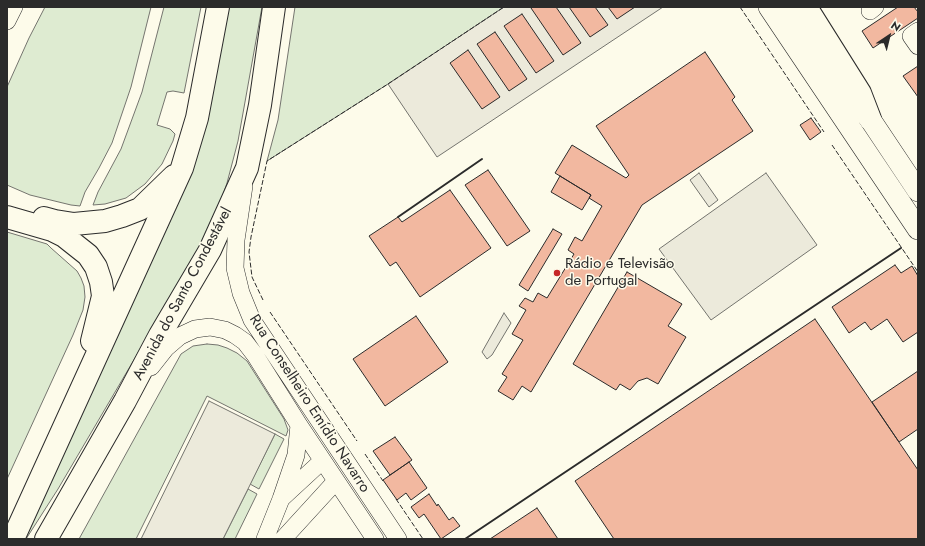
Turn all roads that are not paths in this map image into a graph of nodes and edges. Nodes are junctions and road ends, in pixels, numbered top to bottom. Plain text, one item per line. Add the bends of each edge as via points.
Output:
1 (14, 7) edge
2 (218, 7) edge
3 (274, 7) edge
4 (769, 7) edge
5 (790, 7) edge
6 (806, 7) edge
7 (7, 20) edge
8 (918, 31) edge
9 (918, 46) edge
10 (870, 120) junction
11 (182, 168) junction
12 (247, 168) junction
13 (918, 191) edge
14 (7, 206) edge
15 (7, 217) edge
16 (918, 229) edge
17 (76, 400) junction
18 (125, 401) junction
19 (299, 425) junction
20 (322, 461) junction
21 (336, 481) junction
22 (281, 499) junction
23 (13, 539) edge
24 (46, 539) edge
25 (265, 539) edge
26 (283, 539) edge
27 (375, 539) edge
28 (398, 539) edge

1 - 7 street
2 - 11 highway via 197,118
3 - 12 highway, Avenida do Santo Condestável via 260,105
4 - 16 main road
5 - 10 main road
6 - 10 highway via 860,92
8 - 9 street via 911,36
10 - 13 main road
11 - 14 highway via 140,209 105,221 74,224
11 - 17 highway
12 - 18 highway, Avenida do Santo Condestável via 210,250
12 - 28 street, Rua Conselheiro Emídio Navarro via 236,240 235,268 241,293 252,320
15 - 17 highway via 64,236 88,256 96,267 103,296
17 - 23 highway
18 - 19 street, Rua Conselheiro Emídio Navarro via 166,348 180,336 195,329 210,327 224,330 244,342
18 - 24 highway, Avenida do Santo Condestável
19 - 20 street, Rua Conselheiro Emídio Navarro
19 - 22 street via 296,455
20 - 21 street, Rua Conselheiro Emídio Navarro
20 - 22 street
21 - 26 street
21 - 27 street, Rua Conselheiro Emídio Navarro
22 - 25 street

